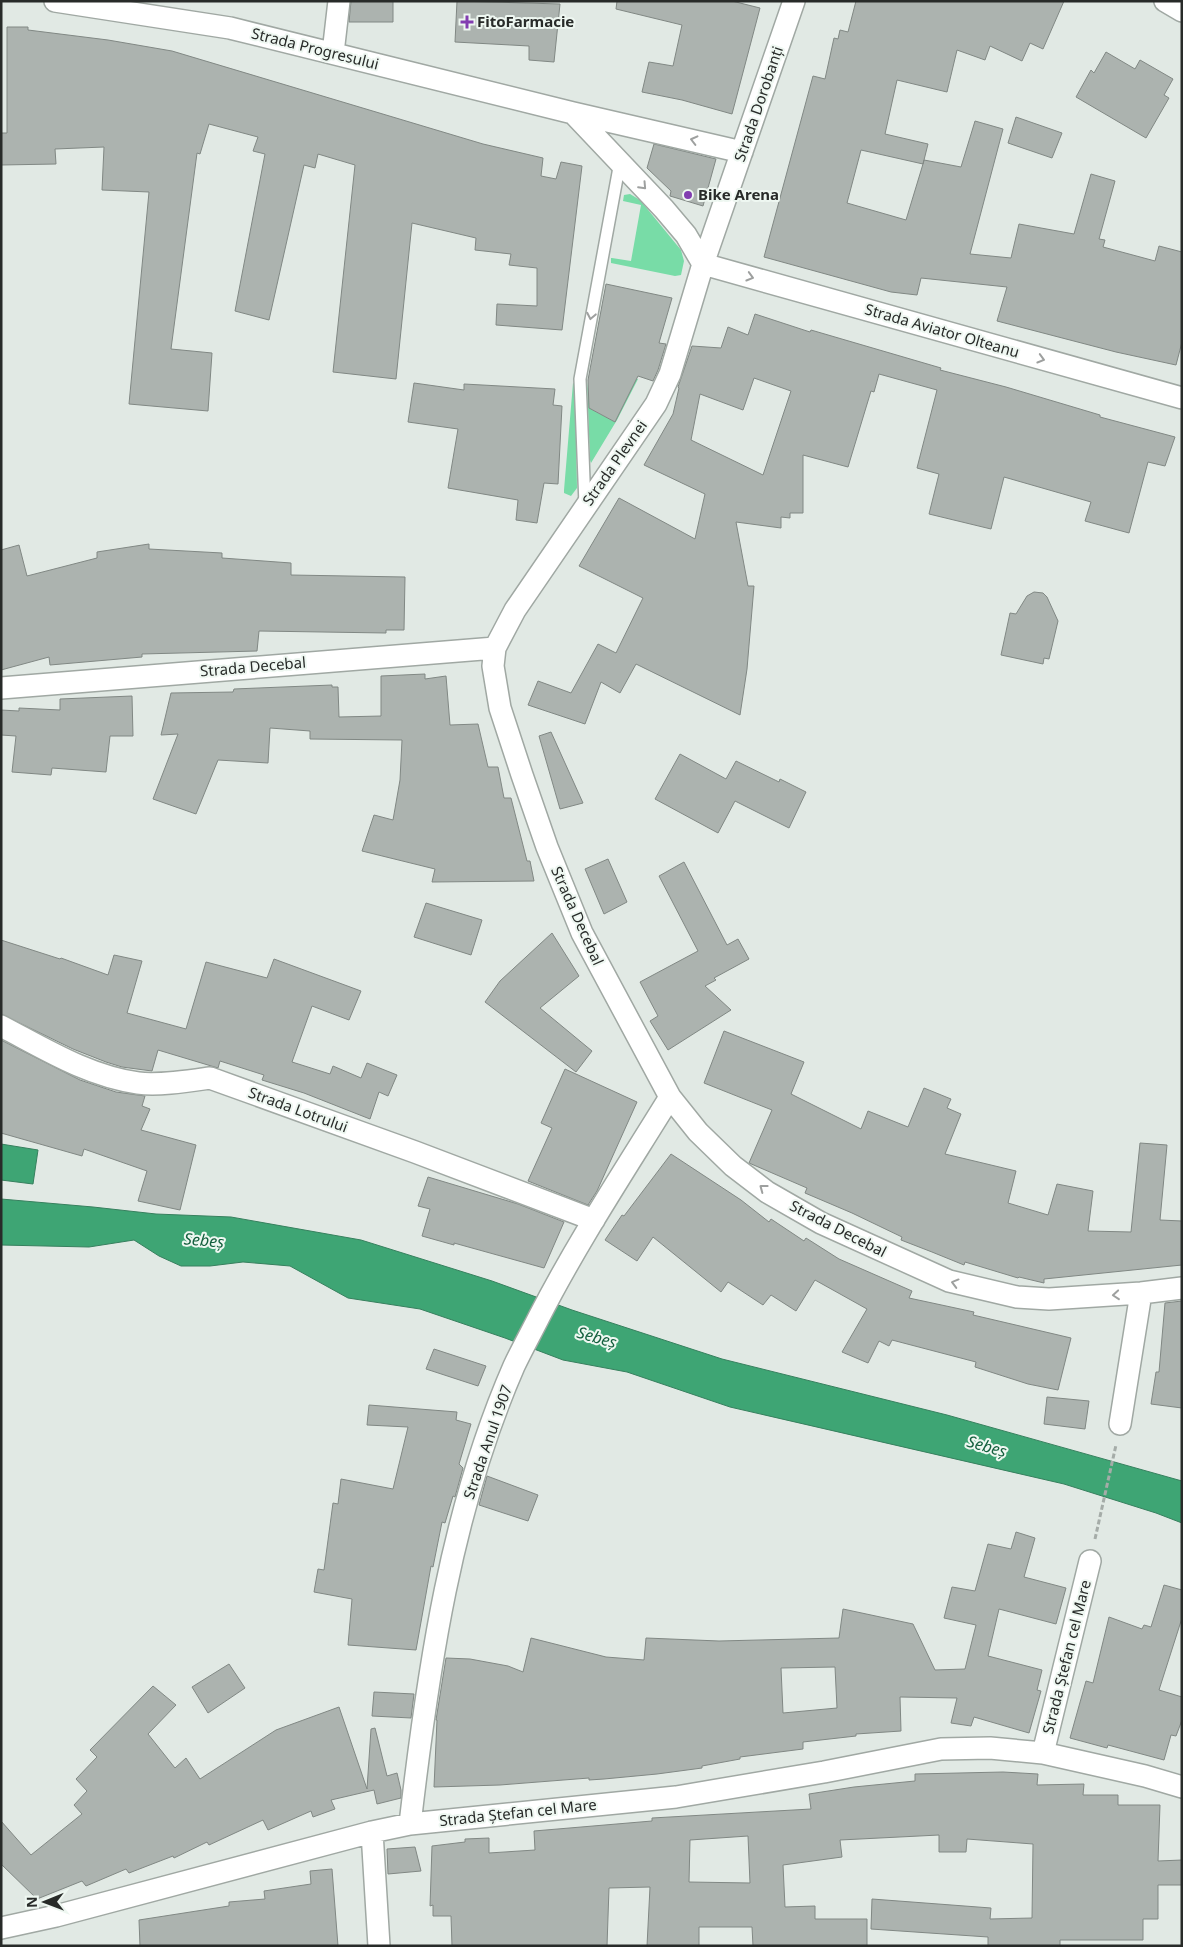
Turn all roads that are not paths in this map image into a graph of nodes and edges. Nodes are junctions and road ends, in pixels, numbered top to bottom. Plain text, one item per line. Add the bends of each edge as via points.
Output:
1 (55, 1) edge
2 (325, 1) edge
3 (339, 1) edge
4 (794, 1) edge
5 (1165, 1) edge
6 (133, 6) edge
7 (1182, 11) edge
8 (326, 51) junction
9 (573, 113) junction
10 (742, 152) junction
11 (620, 162) junction
12 (703, 264) junction
13 (1182, 398) edge
14 (585, 507) junction
15 (495, 648) junction
16 (1, 688) edge
17 (1, 1026) edge
18 (670, 1097) junction
19 (594, 1220) junction
20 (1182, 1288) edge
21 (1141, 1293) junction
22 (1120, 1424) road end
23 (1090, 1561) road end
24 (1043, 1753) junction
25 (1182, 1788) edge
26 (410, 1824) junction
27 (372, 1832) junction
28 (1, 1928) edge
29 (379, 1946) edge

1 - 6 street, Strada Progresului
2 - 8 street
3 - 8 street
4 - 10 street, Strada Dorobanți
5 - 7 street
6 - 8 street, Strada Progresului
8 - 9 street, Strada Progresului
10 -> 9 street, Strada Progresului
9 - 11 street
10 - 12 street, Strada Dorobanți
11 -> 12 street via 686,234
11 -> 14 lane via 580,379
12 -> 13 street, Strada Aviator Olteanu
12 - 14 street, Strada Plevnei via 670,374 656,404
14 - 15 street, Strada Plevnei via 515,610
15 - 16 street, Strada Decebal
15 - 18 street, Strada Decebal via 493,666 500,708 547,847 582,933
17 - 19 street, Strada Lotrului via 69,1063 106,1076 139,1084 210,1078
18 - 19 street, Strada Anul 1907
21 -> 18 street, Strada Decebal via 1049,1299 1017,1297 949,1281 821,1223 767,1192 733,1166 698,1132
19 - 26 street, Strada Anul 1907 via 564,1268 514,1365 485,1443 464,1512 433,1652
20 - 21 street, Strada Decebal
21 - 22 street
23 - 24 street, Strada Ștefan cel Mare
24 - 25 street, Strada Ștefan cel Mare via 1146,1776
24 - 26 street, Strada Ștefan cel Mare via 990,1748 941,1749 676,1796
26 - 27 street, Strada Ștefan cel Mare
27 - 28 street, Strada Ștefan cel Mare
27 - 29 street

